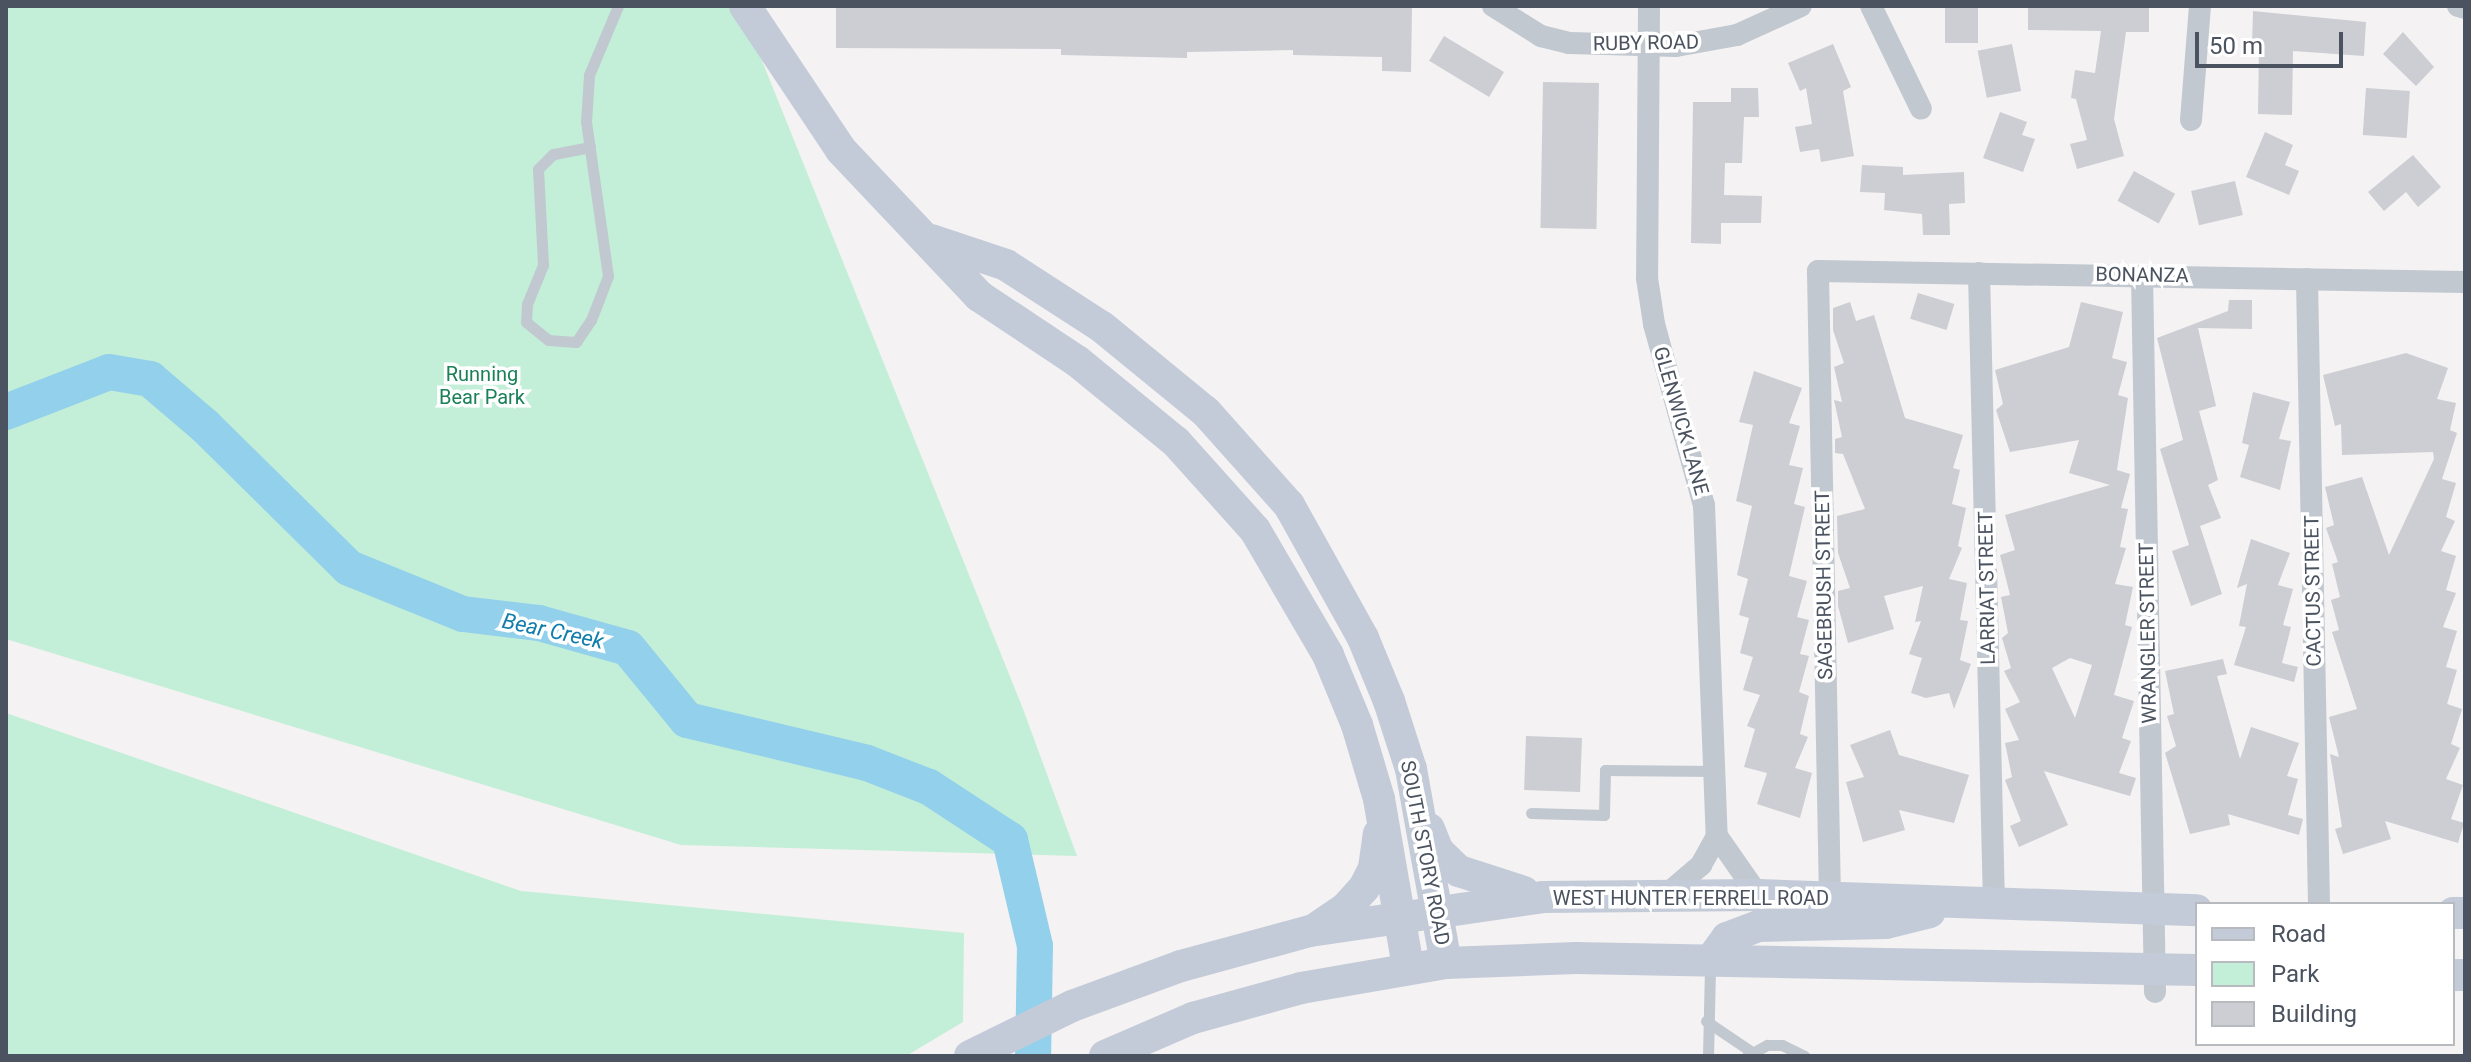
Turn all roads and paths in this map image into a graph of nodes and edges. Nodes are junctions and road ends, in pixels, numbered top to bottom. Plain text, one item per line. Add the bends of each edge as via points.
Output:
1 (618, 6) edge
2 (745, 6) edge
3 (1493, 6) edge
4 (1649, 6) edge
5 (1801, 6) edge
6 (1871, 6) edge
7 (2200, 6) edge
8 (2458, 6) edge
9 (2465, 8) edge
10 (1649, 46) junction
11 (1921, 109) dead end
12 (2191, 120) dead end
13 (590, 147) junction
14 (928, 239) junction
15 (1818, 271) joint
16 (1979, 273) junction
17 (2142, 275) junction
18 (2307, 279) junction
19 (2465, 283) edge
20 (1714, 771) junction
21 (1417, 798) junction
22 (1379, 799) junction
23 (1531, 813) dead end
24 (1717, 836) junction
25 (1667, 894) junction
26 (1758, 895) junction
27 (1543, 897) junction
28 (1830, 898) junction
29 (2319, 902) edge
30 (1979, 903) junction
31 (2154, 909) junction
32 (1437, 910) junction
33 (2195, 910) edge
34 (1399, 915) junction
35 (1310, 931) junction
36 (1711, 960) junction
37 (1446, 963) junction
38 (1408, 967) junction
39 (2195, 970) edge
40 (2155, 980) junction
41 (1706, 1021) junction
42 (1750, 1054) edge
43 (970, 1056) edge
44 (1105, 1056) edge
45 (1708, 1056) edge
46 (1805, 1056) edge

1 - 13 lane via 589,75
2 - 14 main road, SOUTH STORY ROAD via 841,150
3 - 10 street, RUBY ROAD via 1555,40
4 - 10 street, GLENWICK LANE
5 - 10 street, RUBY ROAD via 1737,35
6 - 11 street
7 - 12 street
8 - 9 street
10 - 20 street, GLENWICK LANE via 1647,278 1654,324 1704,505
13 - 13 lane via 608,276 576,342 548,340 526,322 527,304 543,265 538,169 553,154
14 - 21 main road, SOUTH STORY ROAD via 1006,265 1102,327 1206,412 1289,505 1363,638 1389,701
14 - 22 main road, SOUTH STORY ROAD via 979,296 1077,361 1176,442 1255,530 1328,655
15 - 16 street, BONANZA
15 - 28 street, SAGEBRUSH STREET
16 - 17 street, BONANZA
16 - 30 street, LARRIAT STREET
17 - 18 street, BONANZA
17 - 31 street, WRANGLER STREET
18 - 19 street, BONANZA
18 - 29 street, CACTUS STREET
20 - 23 lane via 1605,770 1604,815
20 - 24 street, GLENWICK LANE
21 - 27 main road via 1438,851 1459,871
21 - 32 main road, SOUTH STORY ROAD
22 - 34 main road, SOUTH STORY ROAD
22 - 35 main road via 1374,868 1345,909
24 - 25 street via 1701,865
24 - 26 street
25 - 26 main road, WEST HUNTER FERRELL ROAD
25 - 27 main road, WEST HUNTER FERRELL ROAD
26 - 28 main road, WEST HUNTER FERRELL ROAD
27 - 32 main road, WEST HUNTER FERRELL ROAD
28 - 30 main road, WEST HUNTER FERRELL ROAD
30 - 31 main road, WEST HUNTER FERRELL ROAD
30 - 36 main road via 1886,923 1759,926 1727,938
31 - 33 main road, WEST HUNTER FERRELL ROAD
31 - 40 street, WRANGLER STREET
32 - 34 main road, WEST HUNTER FERRELL ROAD
32 - 37 main road, SOUTH STORY ROAD
34 - 35 main road, WEST HUNTER FERRELL ROAD
34 - 38 main road, SOUTH STORY ROAD
35 - 43 main road, WEST HUNTER FERRELL ROAD via 1181,966 1072,1006
36 - 37 main road
36 - 40 main road
36 - 41 lane
37 - 38 main road
38 - 44 main road via 1301,988 1193,1018
39 - 40 main road
41 - 42 lane
41 - 45 lane
42 - 46 lane via 1782,1045

